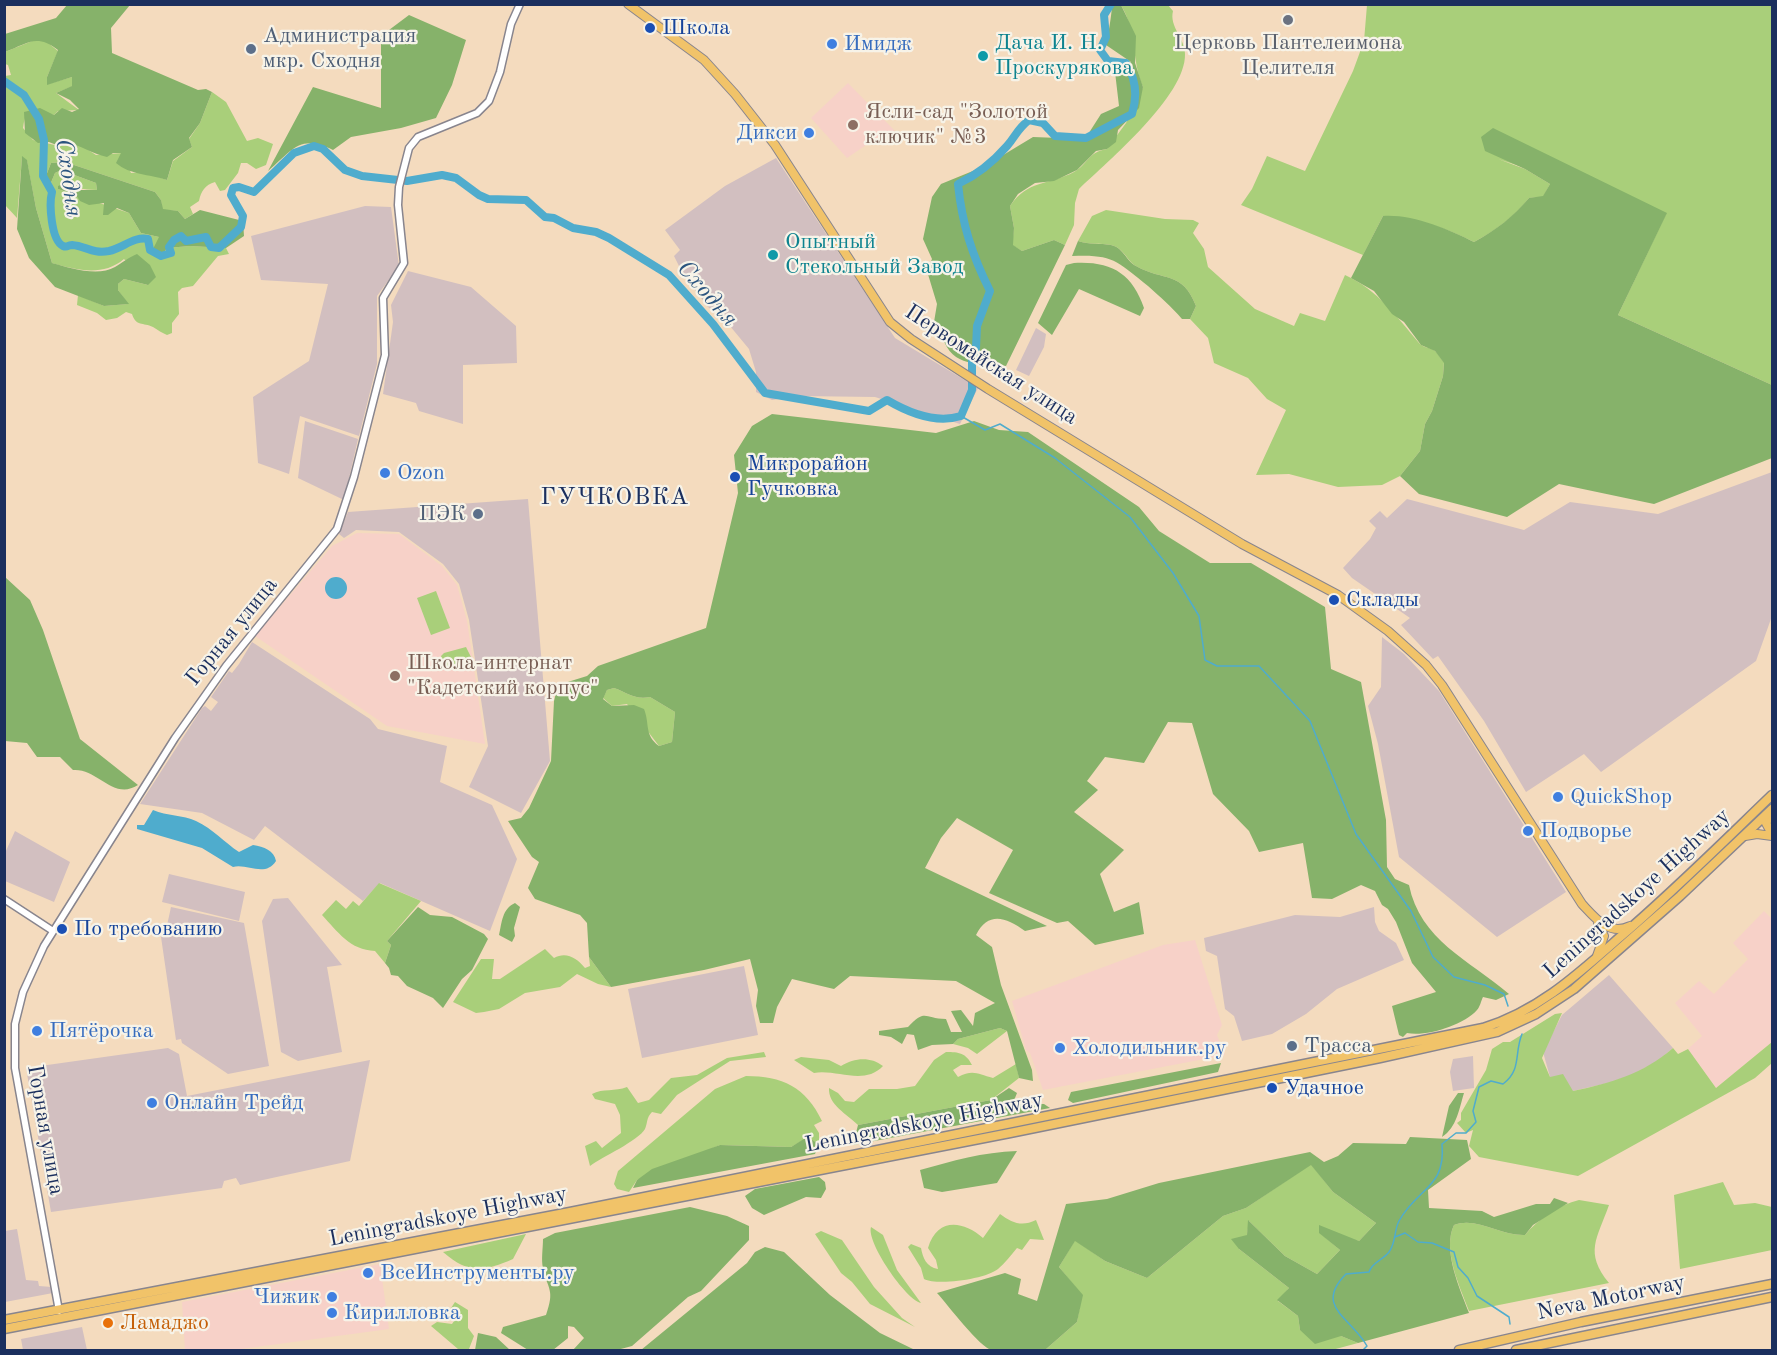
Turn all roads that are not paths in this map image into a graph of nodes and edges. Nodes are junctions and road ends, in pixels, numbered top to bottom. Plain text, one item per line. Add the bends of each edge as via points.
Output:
1 (520, 4) edge
2 (628, 4) edge
3 (1773, 795) edge
4 (1773, 810) edge
5 (1773, 835) edge
6 (1745, 836) junction
7 (4, 899) edge
8 (1594, 917) junction
9 (1637, 923) junction
10 (53, 931) junction
11 (1596, 959) junction
12 (1773, 1284) edge
13 (1773, 1297) edge
14 (59, 1311) junction
15 (4, 1320) edge
16 (4, 1329) edge
17 (1459, 1350) edge
18 (1516, 1350) edge

1 - 10 street, Горная улица via 489,101 471,116 418,137 409,148 398,205 404,263 383,298 384,355 342,520 324,549 226,666 180,729
2 - 8 main road, Первомайская улица via 721,76 775,145 885,316 911,339 1242,544 1363,610 1426,665 1459,710 1573,893
3 - 9 highway, Leningradskoye Highway
4 - 5 main road via 1766,824
4 - 6 highway, Leningradskoye Highway
5 - 6 main road
6 - 16 highway, Leningradskoye Highway via 1574,989 1536,1014 1497,1032 1010,1133
7 - 10 street
8 - 9 main road via 1613,930
8 - 11 main road via 1604,936
9 - 11 highway, Leningradskoye Highway
10 - 14 street, Горная улица via 23,992 14,1045
11 - 14 highway, Leningradskoye Highway via 1526,1011 1463,1033
12 - 17 highway, Neva Motorway
13 - 18 highway, Neva Motorway
14 - 15 highway, Leningradskoye Highway

